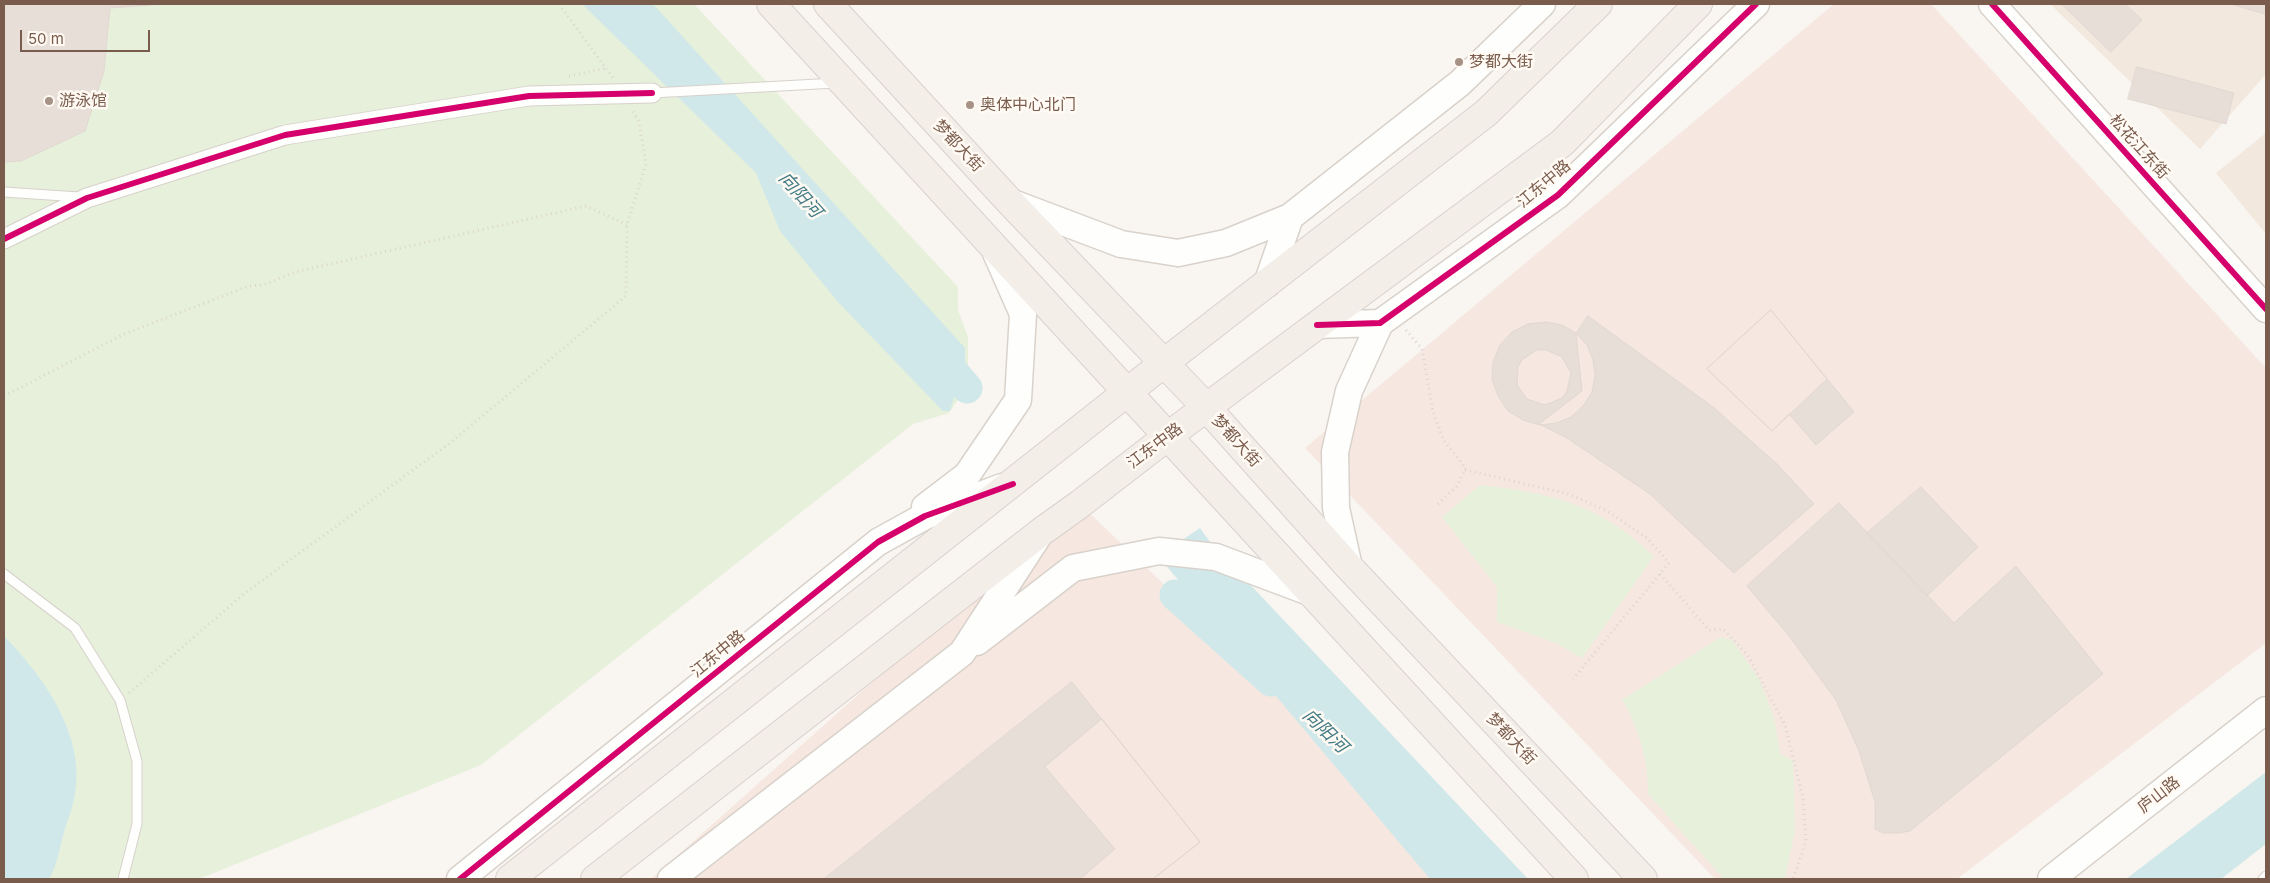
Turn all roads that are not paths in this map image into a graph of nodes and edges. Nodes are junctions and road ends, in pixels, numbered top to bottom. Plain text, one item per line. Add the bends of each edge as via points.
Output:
1 (771, 4) edge
2 (828, 4) edge
3 (1542, 4) edge
4 (1598, 4) edge
5 (1698, 4) edge
6 (1756, 4) edge
7 (1992, 4) edge
8 (844, 83) junction
9 (652, 93) joint
10 (4, 192) edge
11 (87, 198) junction
12 (1010, 202) junction
13 (1290, 216) junction
14 (4, 239) edge
15 (992, 243) junction
16 (1267, 284) junction
17 (2266, 309) edge
18 (1386, 319) junction
19 (1317, 325) junction
20 (1164, 363) junction
21 (1129, 392) junction
22 (1206, 408) junction
23 (1168, 436) junction
24 (1013, 484) junction
25 (1041, 532) junction
26 (878, 542) junction
27 (1349, 567) junction
28 (4, 574) edge
29 (1312, 593) junction
30 (962, 653) junction
31 (2266, 710) edge
32 (2266, 876) edge
33 (123, 879) edge
34 (460, 879) edge
35 (510, 879) edge
36 (595, 879) edge
37 (671, 879) edge
38 (1574, 879) edge
39 (1643, 879) edge
40 (2051, 879) edge
41 (2262, 879) edge

1 - 8 main road
2 - 12 main road, 梦都大街
3 - 13 street via 1460,83
4 - 16 main road, 江东中路 via 1486,112
5 - 19 main road, 江东中路 via 1562,143
6 - 18 street, 江东中路 via 1558,195
7 - 17 street, 松花江东街
8 - 9 lane
8 - 15 main road
9 - 11 street via 529,96 286,135
10 - 11 lane
11 - 14 street
12 - 13 street via 1121,244 1178,253 1226,243
12 - 20 main road, 梦都大街
13 - 16 street
15 - 21 main road
15 - 26 street via 1023,314 1018,400 968,475
16 - 20 main road, 江东中路
18 - 19 street
18 - 27 street via 1349,391 1335,452 1336,508
19 - 22 main road, 江东中路
20 - 21 main road, 江东中路
20 - 22 main road, 梦都大街
21 - 23 main road
21 - 24 main road, 江东中路
22 - 23 main road, 江东中路
22 - 27 main road, 梦都大街
23 - 25 main road, 江东中路
23 - 29 main road
24 - 26 street, 江东中路 via 925,516
24 - 35 main road, 江东中路
25 - 30 street, 江东中路
25 - 36 main road, 江东中路
26 - 34 street, 江东中路
27 - 39 main road, 梦都大街
28 - 33 lane via 75,628 120,700 136,761 137,824
29 - 30 street via 1216,557 1159,551 1073,568
29 - 38 main road
30 - 37 street, 江东中路
31 - 40 street, 庐山路
32 - 41 lane

